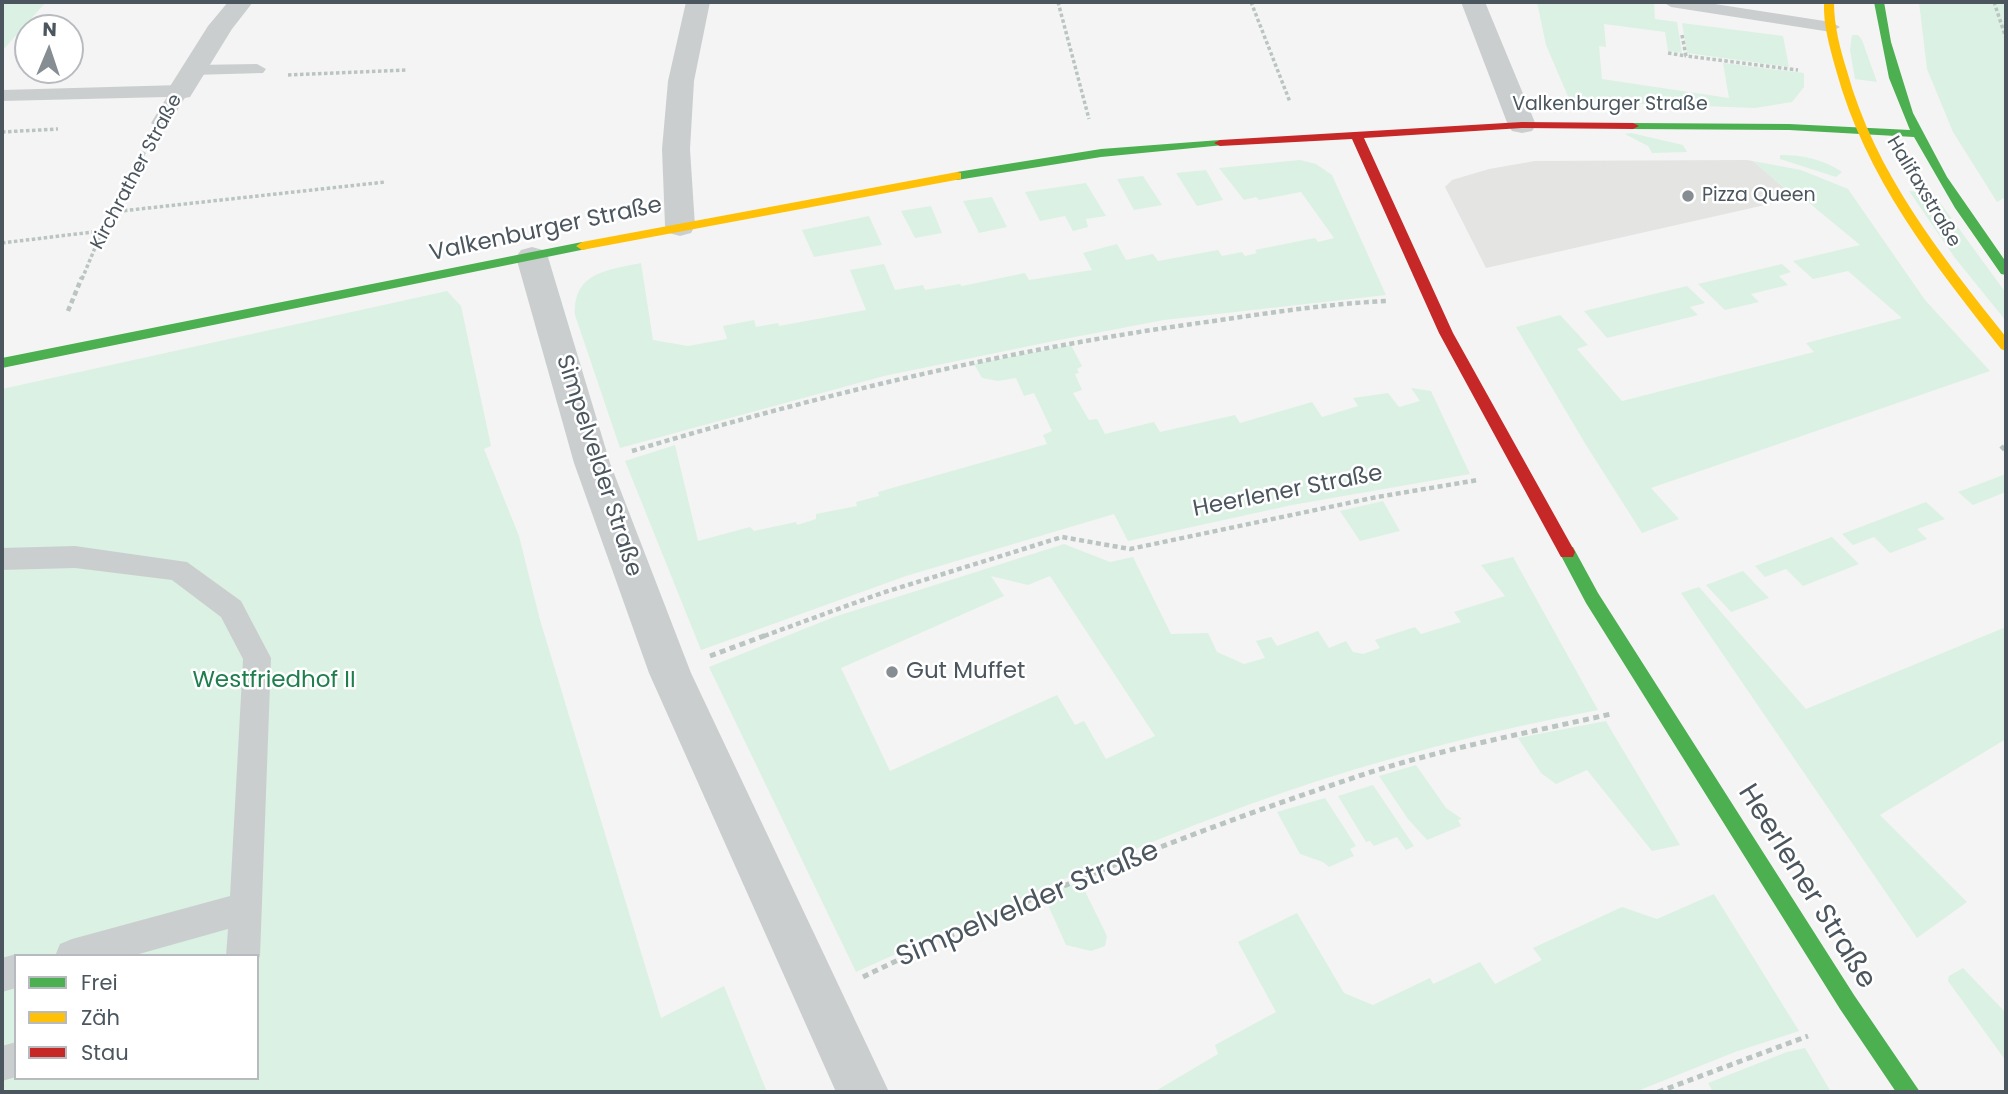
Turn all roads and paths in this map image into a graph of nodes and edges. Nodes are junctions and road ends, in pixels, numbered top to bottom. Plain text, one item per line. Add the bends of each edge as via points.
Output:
1 (241, 2) edge
2 (698, 2) edge
3 (1058, 2) edge
4 (1251, 2) edge
5 (1473, 2) edge
6 (1671, 2) edge
7 (1829, 2) edge
8 (1879, 2) edge
9 (1994, 2) edge
10 (1677, 3) edge
11 (1831, 27) junction
12 (2006, 38) edge
13 (1668, 53) dead end
14 (1686, 55) junction
15 (257, 69) joint
16 (407, 70) dead end
17 (1803, 71) dead end
18 (187, 80) junction
19 (2, 96) edge
20 (160, 123) joint
21 (1522, 125) junction
22 (1861, 129) junction
23 (1356, 134) junction
24 (1917, 134) junction
25 (1304, 136) junction
26 (1101, 153) junction
27 (385, 182) dead end
28 (112, 212) junction
29 (680, 226) junction
30 (102, 231) junction
31 (2, 243) edge
32 (532, 257) junction
33 (2006, 271) edge
34 (1430, 299) junction
35 (2006, 346) edge
36 (53, 352) junction
37 (2, 363) edge
38 (674, 439) dead end
39 (2001, 446) dead end
40 (2006, 451) edge
41 (1523, 472) junction
42 (2, 559) edge
43 (670, 673) junction
44 (1662, 708) junction
45 (245, 908) junction
46 (79, 954) edge
47 (243, 954) edge
48 (822, 1000) junction
49 (1857, 1018) junction
50 (863, 1092) edge
51 (1657, 1092) edge
52 (1909, 1092) edge

1 - 18 street, Kirchrather Straße
2 - 29 street via 681,81 676,149
3 - 26 path
4 - 25 path
5 - 21 street
6 - 10 lane
7 - 11 street, Halifaxstraße
8 - 24 street, Halifaxstraße via 1879,27 1889,69
9 - 12 path
10 - 11 lane
10 - 14 path
11 - 22 street, Halifaxstraße via 1841,82
13 - 14 path
14 - 17 path
15 - 16 path via 271,76
15 - 18 lane
18 - 19 lane
18 - 20 lane, Kirchrather Straße
20 - 28 path, Kirchrather Straße
21 - 22 street, Valkenburger Straße
21 - 23 street, Valkenburger Straße
22 - 24 street, Valkenburger Straße
22 - 35 street, Halifaxstraße via 1889,184 1942,265
23 - 25 street, Valkenburger Straße
23 - 34 street, Heerlener Straße
24 - 33 street, Halifaxstraße via 1951,196
25 - 26 street, Valkenburger Straße
26 - 29 street, Valkenburger Straße
27 - 28 path
28 - 30 path, Kirchrather Straße
29 - 32 street, Valkenburger Straße
30 - 31 path
30 - 36 path, Kirchrather Straße
32 - 36 street, Valkenburger Straße
32 - 43 street, Simpelvelder Straße via 592,463
34 - 38 path via 1283,311 1056,345 873,384
34 - 41 street, Heerlener Straße
36 - 37 street, Valkenburger Straße
39 - 40 path
41 - 43 path, Heerlener Straße via 1377,497 1130,549 1062,537 870,597
41 - 44 street, Heerlener Straße via 1592,598
42 - 45 lane via 75,558 178,570 231,609 257,658
43 - 48 street, Simpelvelder Straße
44 - 48 path, Simpelvelder Straße via 1602,715 1345,780 1085,876 973,923
44 - 49 street, Heerlener Straße
45 - 46 lane
45 - 47 lane
48 - 50 street, Simpelvelder Straße
49 - 51 path
49 - 52 street, Heerlener Straße

